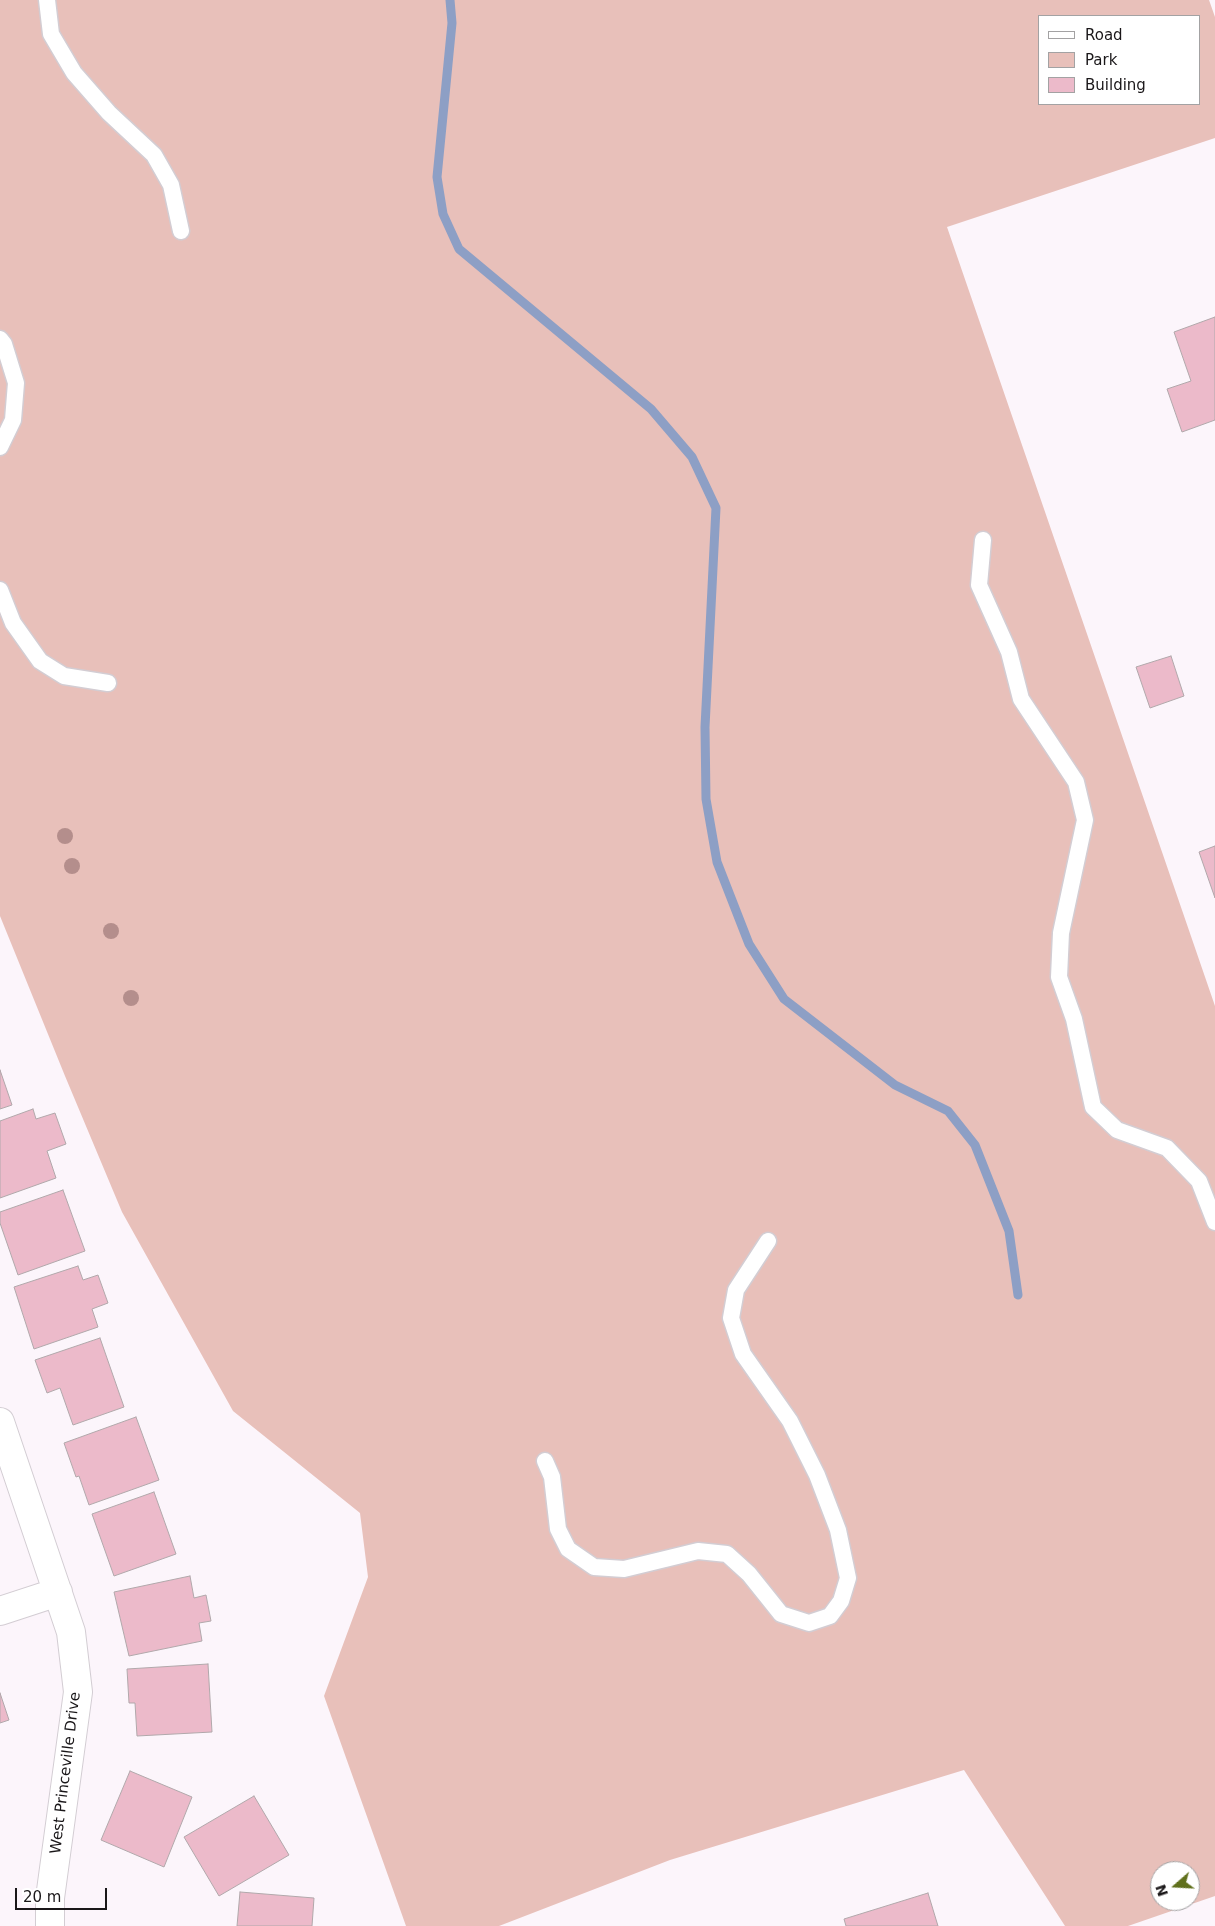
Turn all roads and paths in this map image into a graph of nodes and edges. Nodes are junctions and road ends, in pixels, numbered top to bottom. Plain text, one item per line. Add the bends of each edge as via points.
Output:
1 (47, 0) edge
2 (181, 231) dead end
3 (0, 339) edge
4 (0, 448) edge
5 (983, 540) dead end
6 (0, 590) edge
7 (108, 683) dead end
8 (1215, 1222) edge
9 (768, 1241) dead end
10 (0, 1422) edge
11 (545, 1461) dead end
12 (58, 1592) junction
13 (0, 1611) edge
14 (50, 1926) edge

1 - 2 lane via 51,34 74,73 109,113 154,155 171,186
3 - 4 lane via 16,383 13,420
5 - 8 lane via 979,585 1009,652 1021,699 1076,782 1085,820 1061,933 1059,977 1074,1019 1093,1107 1117,1130 1167,1148 1199,1181
6 - 7 lane via 13,623 40,661 64,676
9 - 11 lane via 736,1290 731,1318 743,1354 802,1444 838,1530 848,1578 841,1601 830,1616 809,1623 781,1614 749,1574 727,1554 698,1551 624,1569 594,1567 568,1549 558,1529 552,1477
10 - 12 street, West Princeville Drive
12 - 13 street
12 - 14 street, West Princeville Drive via 71,1632 78,1692 50,1898

